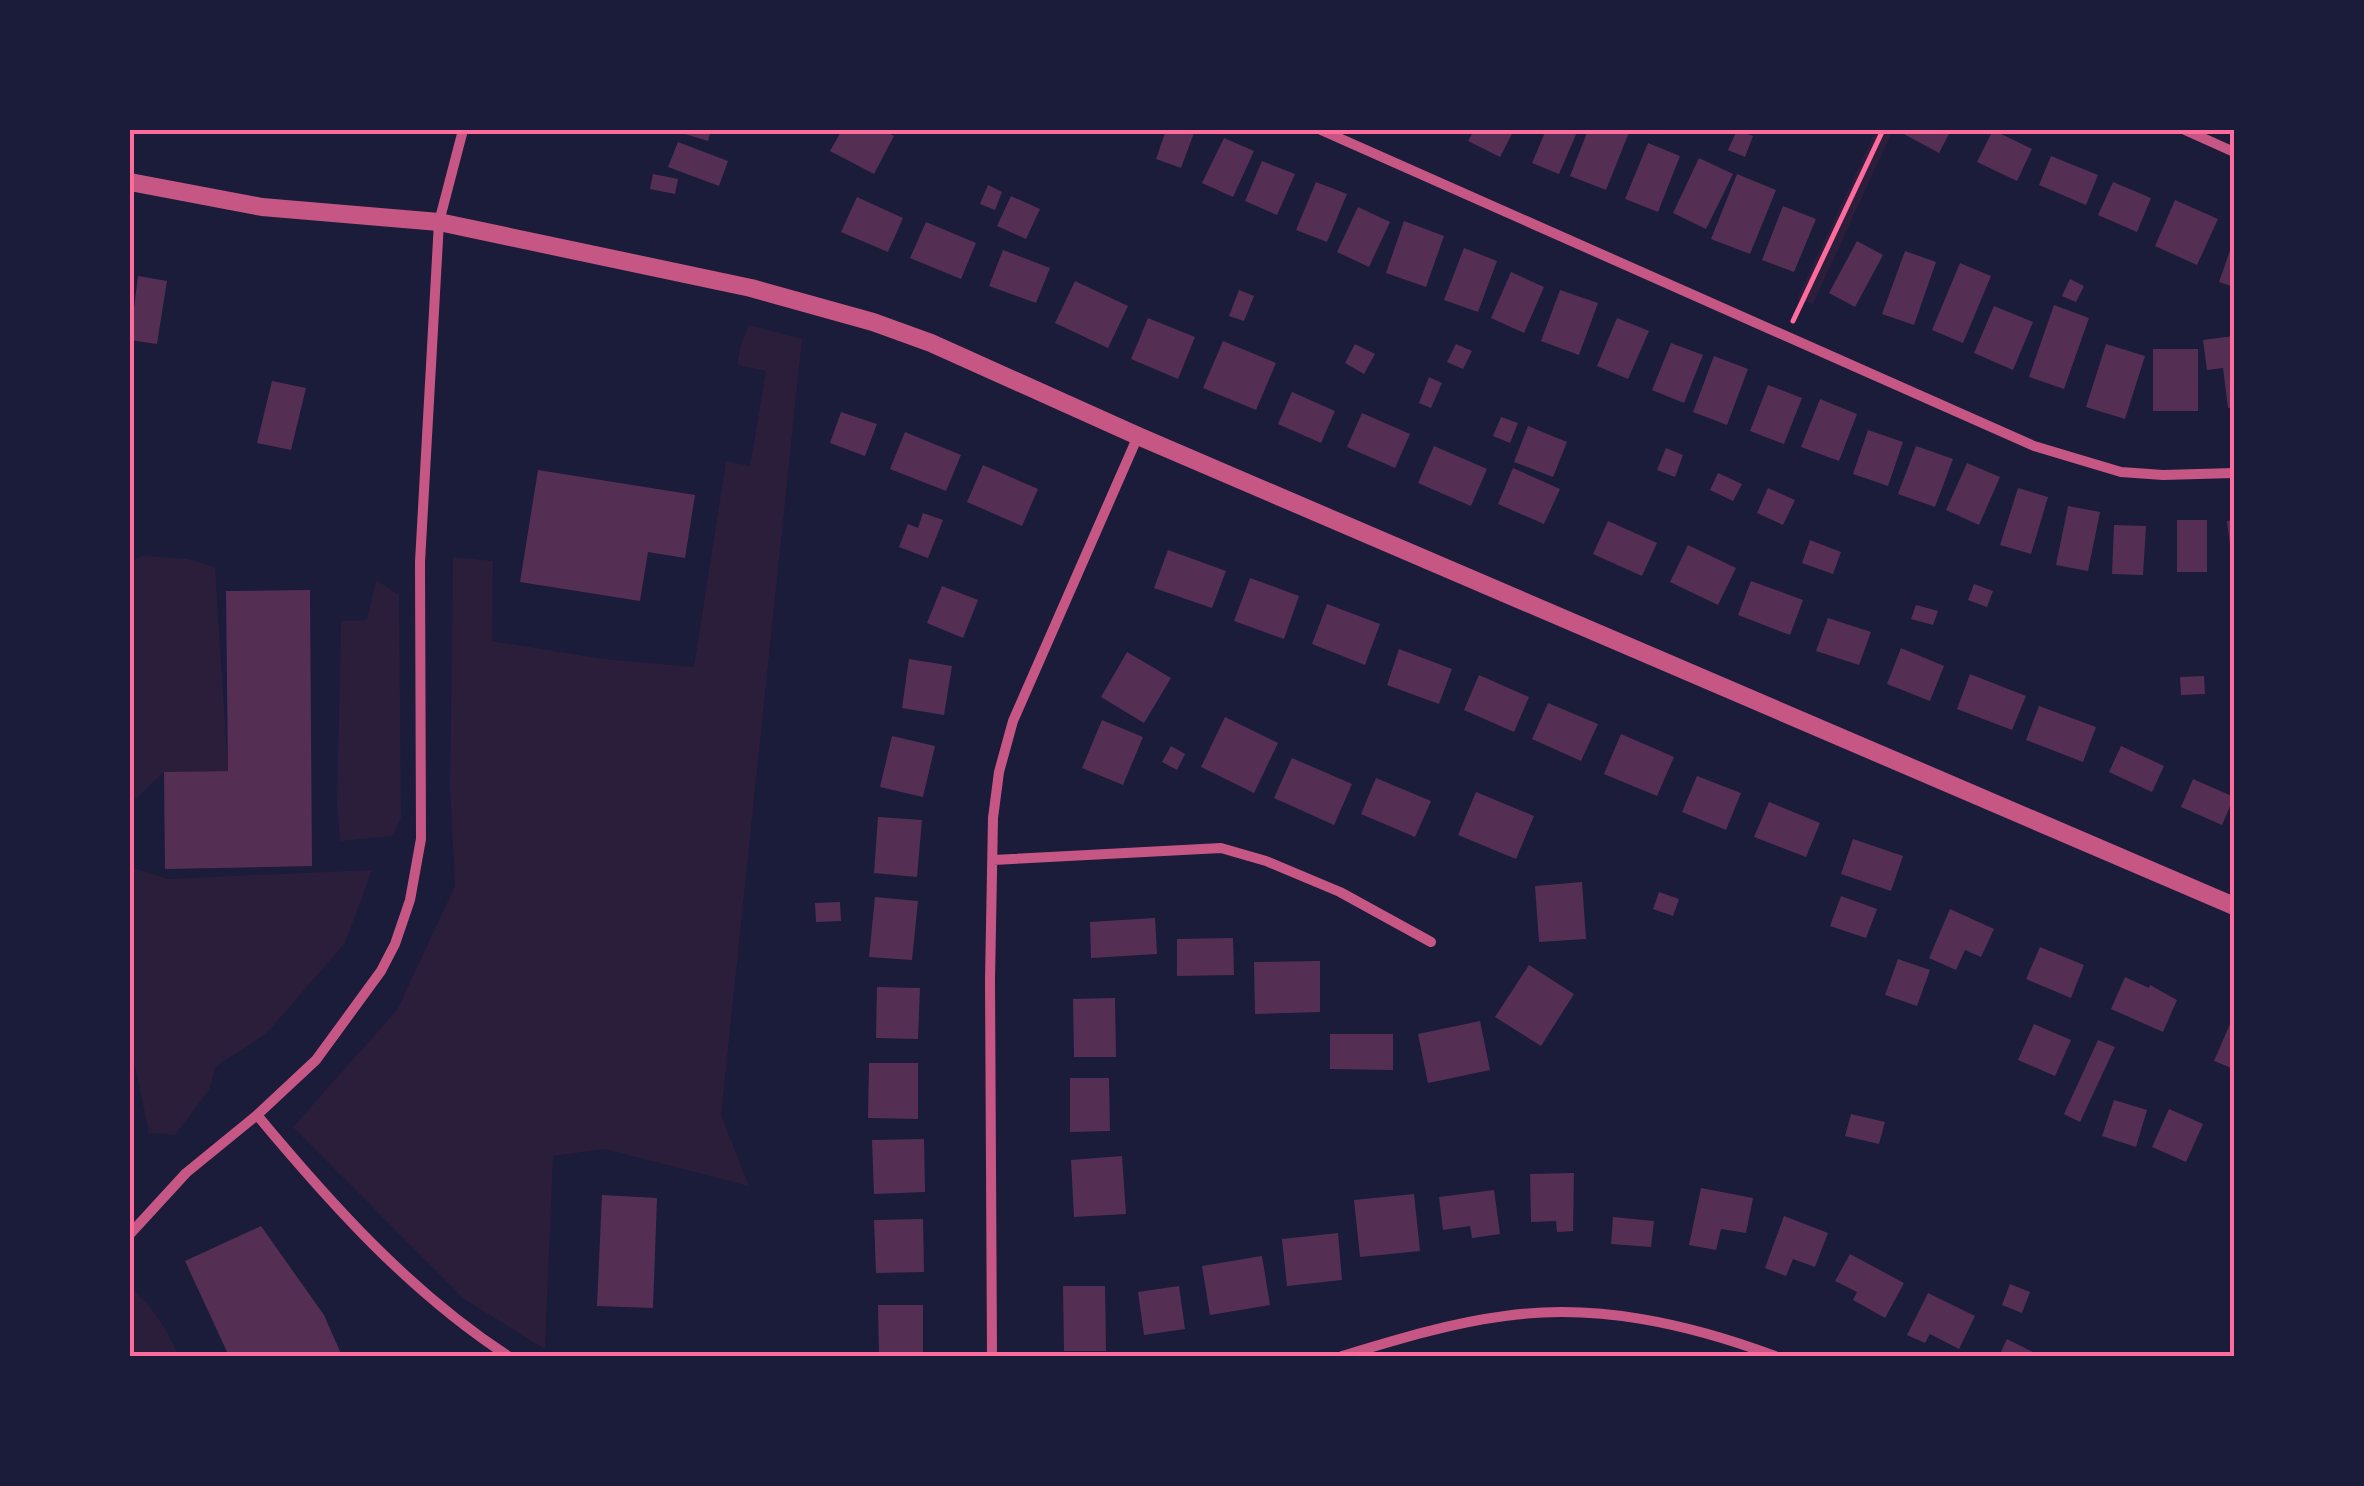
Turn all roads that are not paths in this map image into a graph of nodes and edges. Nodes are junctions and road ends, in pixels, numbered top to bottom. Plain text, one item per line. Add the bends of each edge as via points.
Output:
1 (463, 130) edge
2 (1321, 130) edge
3 (2185, 130) edge
4 (2234, 152) edge
5 (130, 182) edge
6 (438, 222) junction
7 (1138, 436) junction
8 (2234, 473) edge
9 (993, 860) junction
10 (2234, 906) edge
11 (1432, 942) dead end
12 (257, 1115) junction
13 (130, 1234) edge
14 (508, 1356) edge
15 (992, 1356) edge
16 (1342, 1356) edge
17 (1774, 1356) edge

1 - 6 street
2 - 8 street via 2051,451 2121,472
3 - 4 street
5 - 6 street via 262,207
6 - 7 street via 751,288 873,322
6 - 12 street via 420,562 421,839 410,900 365,998 316,1060
7 - 9 street via 1013,721 996,787
7 - 10 street
9 - 11 street via 1222,848 1308,878
9 - 15 street
12 - 13 street via 186,1173
12 - 14 street via 416,1287
16 - 17 street via 1506,1316 1584,1312 1658,1321

